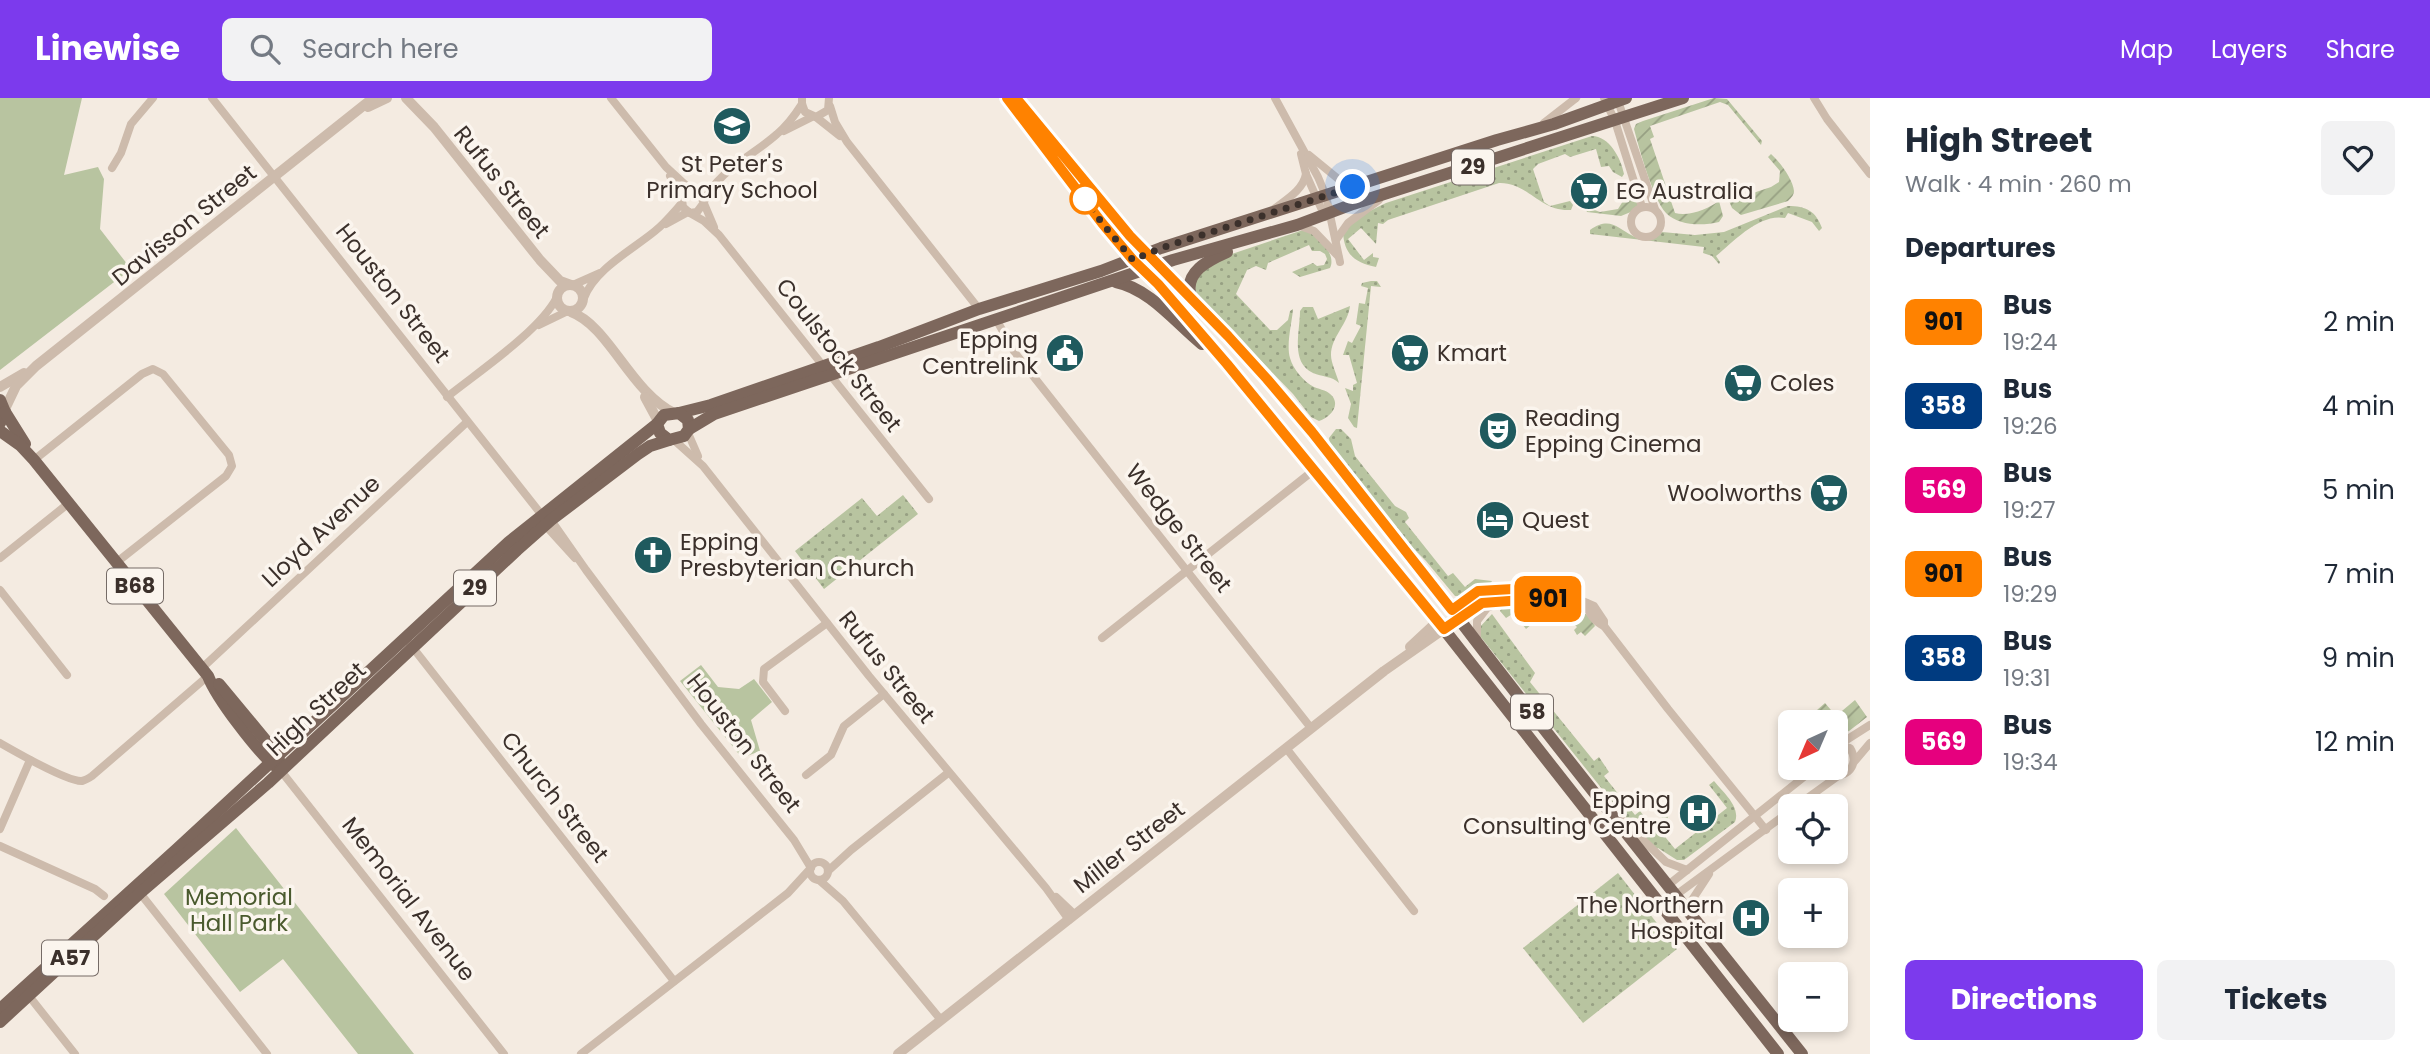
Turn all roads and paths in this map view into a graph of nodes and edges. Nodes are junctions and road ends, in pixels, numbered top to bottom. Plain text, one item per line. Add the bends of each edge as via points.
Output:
1 (153, 98) edge
2 (212, 98) edge
3 (373, 98) edge
4 (387, 98) edge
5 (406, 98) edge
6 (418, 98) edge
7 (611, 98) edge
8 (1007, 98) edge
9 (1016, 98) edge
10 (1275, 98) edge
11 (1576, 98) edge
12 (1683, 98) edge
13 (1814, 98) edge
14 (802, 100) edge
15 (1614, 100) edge
16 (830, 101) edge
17 (355, 114) junction
18 (814, 117) junction
19 (1619, 119) junction
20 (435, 127) junction
21 (1532, 130) junction
22 (778, 134) junction
23 (847, 142) junction
24 (1299, 145) junction
25 (666, 167) junction
26 (112, 168) dead end
27 (1306, 174) junction
28 (1870, 174) edge
29 (725, 175) junction
30 (275, 177) junction
31 (1353, 187) junction
32 (693, 191) junction
33 (1391, 193) junction
34 (1321, 197) junction
35 (682, 202) junction
36 (703, 203) junction
37 (1642, 207) junction
38 (1654, 209) junction
39 (689, 213) junction
40 (1263, 216) junction
41 (1328, 217) junction
42 (1297, 225) junction
43 (657, 229) junction
44 (719, 236) junction
45 (1259, 237) junction
46 (1336, 240) junction
47 (1147, 254) junction
48 (540, 260) junction
49 (1133, 260) junction
50 (1159, 265) junction
51 (606, 270) junction
52 (1145, 271) junction
53 (1114, 281) junction
54 (572, 285) junction
55 (557, 296) junction
56 (1191, 297) junction
57 (584, 299) junction
58 (979, 309) junction
59 (569, 312) junction
60 (991, 321) junction
61 (534, 327) junction
62 (599, 334) junction
63 (1227, 364) junction
64 (36, 366) junction
65 (827, 371) junction
66 (638, 384) junction
67 (0, 387) edge
68 (447, 397) junction
69 (2, 411) edge
70 (676, 413) junction
71 (467, 422) junction
72 (657, 422) junction
73 (0, 431) edge
74 (689, 431) junction
75 (1312, 432) junction
76 (672, 440) junction
77 (34, 460) junction
78 (703, 466) junction
79 (1314, 470) junction
80 (929, 499) dead end
81 (69, 503) junction
82 (546, 520) junction
83 (0, 558) edge
84 (117, 562) junction
85 (1187, 571) junction
86 (0, 590) edge
87 (1559, 592) junction
88 (1500, 602) junction
89 (1455, 614) junction
90 (827, 623) junction
91 (1441, 625) junction
92 (1102, 638) dead end
93 (409, 642) junction
94 (1477, 642) junction
95 (205, 672) junction
96 (67, 675) dead end
97 (884, 694) junction
98 (785, 711) dead end
99 (1870, 725) edge
100 (1311, 728) junction
101 (1848, 738) edge
102 (0, 743) edge
103 (1870, 743) edge
104 (1286, 748) junction
105 (1848, 749) edge
106 (273, 757) junction
107 (30, 760) junction
108 (1854, 763) junction
109 (281, 771) junction
110 (1848, 772) edge
111 (948, 773) junction
112 (806, 775) dead end
113 (1800, 780) edge
114 (1832, 780) edge
115 (1813, 794) edge
116 (1601, 799) junction
117 (1755, 816) junction
118 (1778, 820) edge
119 (0, 829) edge
120 (1766, 830) junction
121 (794, 840) junction
122 (0, 846) edge
123 (1715, 866) junction
124 (825, 867) junction
125 (811, 869) junction
126 (1687, 870) junction
127 (818, 880) junction
128 (1672, 890) junction
129 (140, 893) junction
130 (788, 893) junction
131 (104, 896) dead end
132 (843, 901) junction
133 (1658, 901) junction
134 (1415, 911) dead end
135 (1072, 917) junction
136 (1694, 918) junction
137 (674, 981) junction
138 (29, 996) junction
139 (0, 1009) edge
140 (941, 1020) junction
141 (0, 1022) edge
142 (75, 1054) edge
143 (267, 1054) edge
144 (504, 1054) edge
145 (581, 1054) edge
146 (898, 1054) edge
147 (1778, 1054) edge
148 (1802, 1054) edge

1 - 26 street via 131,124
2 - 30 street, Houston Street
3 - 17 street, Davisson Street
4 - 17 street, Davisson Street
5 - 20 street, Rufus Street
6 - 20 street, Rufus Street
7 - 25 street
8 - 49 main road
9 - 47 main road
10 - 24 street
11 - 21 street
12 - 19 main road, 29
13 - 28 street
14 - 18 street, Wedge Street via 805,112
14 - 22 street
15 - 19 street
15 - 21 main road, 29
16 - 18 street via 825,114
16 - 23 street, Wedge Street
17 - 30 street, Davisson Street
18 - 22 street
18 - 23 street, Wedge Street
19 - 33 main road, 29
19 - 37 street
19 - 38 street
20 - 48 street, Rufus Street
21 - 31 main road, 29
22 - 29 street
23 - 58 street, Wedge Street
24 - 27 street
24 - 31 street via 1319,165
24 - 34 street via 1318,177
25 - 32 street
25 - 35 street
27 - 34 street
27 - 40 street via 1298,190
29 - 32 street
29 - 36 street
30 - 64 street, Davisson Street
30 - 68 street, Houston Street
31 - 34 main road, 29
32 - 35 street via 685,194
32 - 36 street via 702,196
33 - 41 main road, 29
33 - 46 street via 1348,223
34 - 40 main road, 29
34 - 41 street
35 - 39 street
35 - 43 street
36 - 39 street via 697,212
36 - 44 street, Coulstock Street
37 - 38 street
37 - 38 street via 1632,215 1631,225 1644,237 1659,229 1661,220
39 - 43 street
39 - 44 street, Coulstock Street
40 - 47 main road, 29
41 - 42 main road, 29
41 - 46 street
42 - 45 main road, 29
42 - 46 street via 1314,231 1332,247 1340,262
43 - 51 street
44 - 65 street, Coulstock Street
45 - 50 main road, 29
45 - 56 main road via 1202,265 1188,287
47 - 49 main road, 29
47 - 50 main road, 58
48 - 54 street, Rufus Street via 560,281
48 - 55 street, Rufus Street
49 - 52 main road, 58
49 - 58 main road, 29
50 - 52 main road, 29
50 - 56 main road, 58
51 - 54 street
51 - 57 street
52 - 53 main road, 29
52 - 63 main road, 58
53 - 60 main road, 29
53 - 63 main road, 58 via 1152,300
54 - 55 street
54 - 57 street via 581,290
55 - 59 street via 559,305
55 - 61 street
56 - 75 main road, 58
57 - 59 street via 579,308
57 - 62 street
58 - 60 main road, Wedge Street
58 - 65 main road, 29
59 - 61 street
59 - 62 street via 582,317
60 - 65 main road, 29
60 - 85 street, Wedge Street
61 - 68 street
62 - 66 street
63 - 79 main road, 58
64 - 67 street, Davisson Street
64 - 69 street, Davisson Street via 16,386
65 - 70 main road, 29
65 - 74 main road, 29 via 714,414
65 - 80 street, Coulstock Street
66 - 70 street
66 - 72 street
68 - 71 street, Houston Street
69 - 77 main road, Memorial Avenue / B68
70 - 72 main road, 29
70 - 74 main road via 688,420
71 - 82 street, Houston Street
71 - 95 street, Lloyd Avenue
72 - 76 main road via 660,433
72 - 82 main road, High Street / 29
73 - 77 main road, Memorial Avenue / B68
74 - 76 main road, 29
74 - 78 street, Rufus Street
75 - 79 main road via 1307,440
75 - 89 main road, 58
76 - 78 street, Rufus Street
76 - 82 main road, High Street / 29 via 650,446
77 - 81 main road, Memorial Avenue / B68
77 - 84 street via 153,369 163,374 229,455 232,466 226,476
78 - 90 street, Rufus Street
79 - 85 street
79 - 91 main road, 58
81 - 83 street
81 - 84 main road, Memorial Avenue / B68
82 - 93 main road, High Street / 29
82 - 121 street, Houston Street
84 - 95 main road, Memorial Avenue / B68
85 - 92 street
85 - 100 street, Wedge Street
86 - 96 street
87 - 88 street via 1552,598
87 - 89 street via 1550,587 1484,590 1472,595
87 - 117 street via 1586,603 1587,610
88 - 89 street via 1482,603
88 - 94 street via 1487,608 1477,621
89 - 91 main road
89 - 94 main road, 58
90 - 97 street, Rufus Street
90 - 98 street via 762,673 763,682
91 - 100 street, Miller Street
91 - 133 main road, 58
93 - 106 main road, High Street / 29
93 - 109 main road, High Street / 29
93 - 137 street, Church Street
94 - 116 main road, 58
95 - 106 main road, Memorial Avenue / B68 via 225,704
95 - 107 street, Lloyd Avenue via 84,781
97 - 111 street, Rufus Street
97 - 112 street via 844,726 831,755
99 - 101 street
100 - 104 street, Miller Street
102 - 107 street
103 - 108 street
104 - 134 street
104 - 135 street, Miller Street
105 - 108 street via 1853,752
106 - 109 main road, Memorial Avenue / B68
106 - 139 main road, High Street
107 - 119 street
108 - 110 street
109 - 129 main road, High Street / A57
109 - 144 street, Memorial Avenue
111 - 124 street
111 - 135 street, Rufus Street
113 - 117 street
114 - 115 street
116 - 126 street via 1658,856
116 - 128 main road, 58
117 - 120 street
117 - 126 street
118 - 120 street
120 - 123 street
121 - 124 street, Houston Street
121 - 125 street, Houston Street
122 - 131 street
123 - 128 street
123 - 136 street via 1693,896
124 - 125 street via 815,863
124 - 127 street via 824,879
124 - 132 street, Houston Street
125 - 127 street
125 - 130 street
126 - 128 street
127 - 130 street
127 - 132 street, Houston Street
128 - 133 main road
128 - 136 main road, 58
129 - 138 main road, High Street / A57
129 - 143 street
130 - 137 street
132 - 140 street, Houston Street
133 - 147 main road, 58
135 - 140 street, Miller Street
136 - 148 main road, 58
137 - 145 street
138 - 141 main road, High Street / A57
138 - 142 street
140 - 146 street, Miller Street

